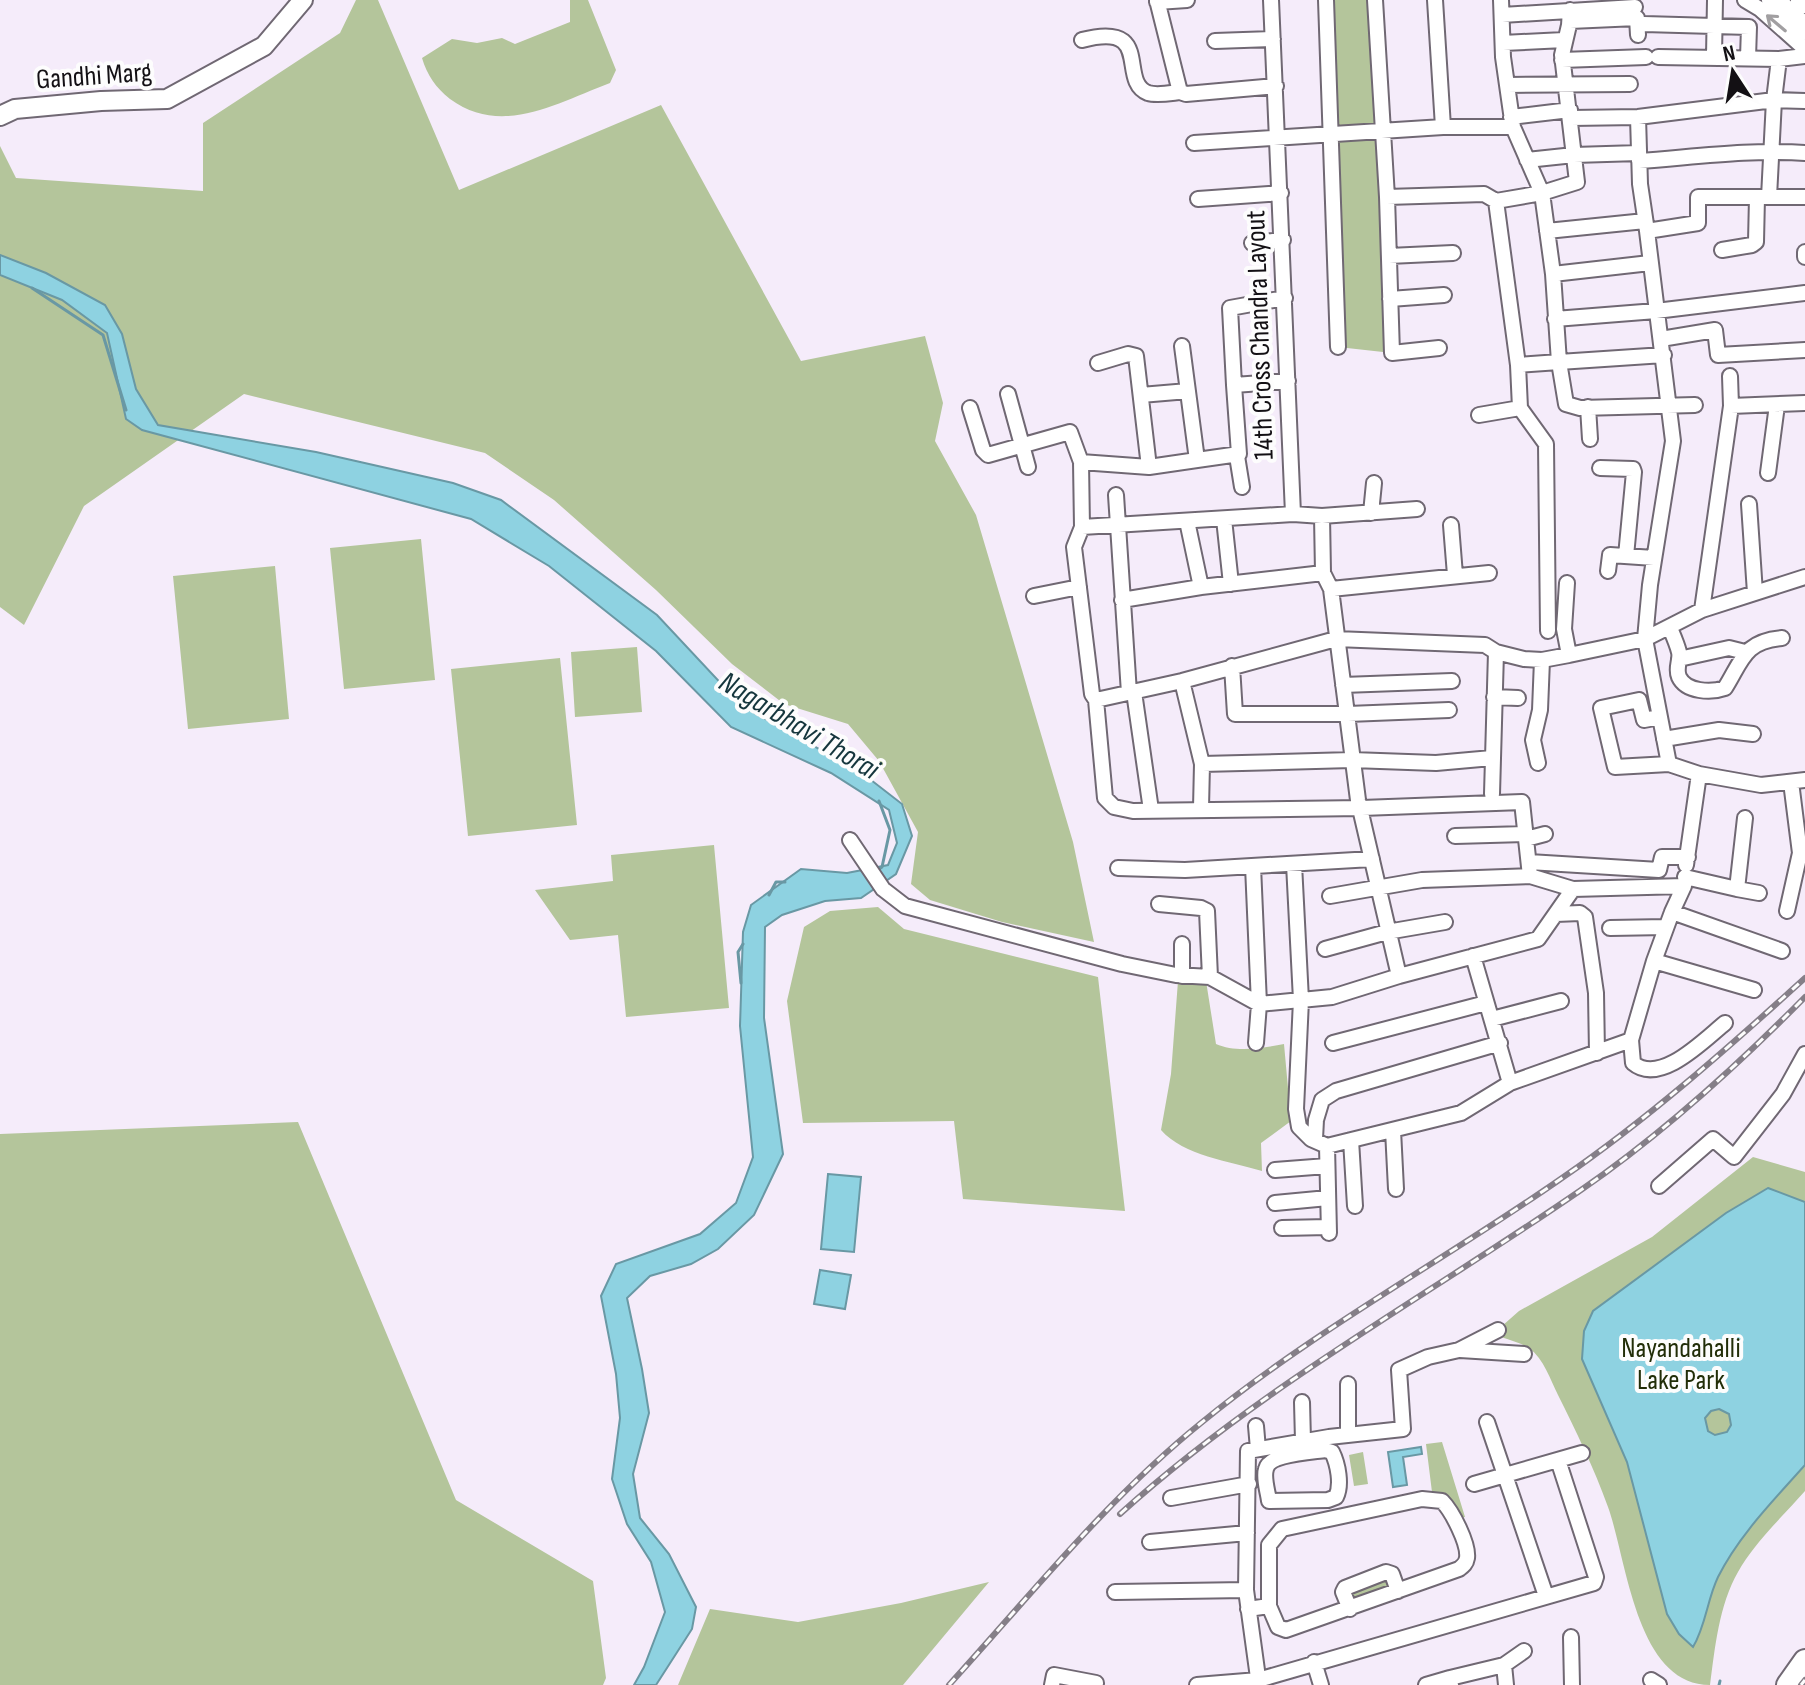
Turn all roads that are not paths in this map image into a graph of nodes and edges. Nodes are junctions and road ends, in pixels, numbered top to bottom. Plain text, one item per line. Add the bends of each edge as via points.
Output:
1 (303, 0) edge
2 (1187, 0) edge
3 (1271, 0) edge
4 (1326, 0) edge
5 (1375, 0) edge
6 (1435, 0) edge
7 (1715, 0) edge
8 (1745, 0) edge
9 (1773, 0) edge
10 (1157, 1) edge
11 (1501, 7) edge
12 (1635, 7) dead end
13 (1570, 15) junction
14 (1714, 27) junction
15 (1805, 29) edge
16 (1273, 39) junction
17 (1082, 40) dead end
18 (1564, 40) junction
19 (1215, 41) dead end
20 (1503, 43) junction
21 (1805, 49) edge
22 (1714, 56) junction
23 (1805, 56) edge
24 (1748, 58) junction
25 (1779, 59) junction
26 (1562, 60) junction
27 (1565, 83) junction
28 (1630, 84) dead end
29 (1507, 85) junction
30 (1276, 86) junction
31 (1180, 92) junction
32 (1774, 100) junction
33 (1805, 101) edge
34 (1570, 114) junction
35 (0, 116) edge
36 (1638, 117) junction
37 (1512, 122) junction
38 (1443, 127) junction
39 (1383, 133) junction
40 (1332, 136) junction
41 (1279, 139) junction
42 (1194, 143) dead end
43 (1771, 151) junction
44 (1805, 153) edge
45 (1574, 155) junction
46 (1639, 157) junction
47 (1527, 160) junction
48 (1281, 193) junction
49 (1542, 193) junction
50 (1387, 197) junction
51 (1763, 197) junction
52 (1805, 197) edge
53 (1198, 199) dead end
54 (1496, 201) junction
55 (1646, 226) junction
56 (1547, 231) junction
57 (1283, 240) junction
58 (1252, 243) dead end
59 (1722, 250) dead end
60 (1453, 253) dead end
61 (1389, 256) junction
62 (1650, 263) junction
63 (1553, 274) junction
64 (1805, 293) edge
65 (1444, 295) dead end
66 (1285, 298) junction
67 (1390, 299) junction
68 (1656, 311) junction
69 (1555, 319) junction
70 (1661, 339) junction
71 (1182, 346) dead end
72 (1338, 347) dead end
73 (1439, 348) dead end
74 (1805, 350) edge
75 (1664, 355) junction
76 (1559, 362) junction
77 (1098, 363) dead end
78 (1518, 365) junction
79 (1730, 376) dead end
80 (1288, 381) junction
81 (1234, 385) junction
82 (1188, 391) junction
83 (1008, 394) dead end
84 (1141, 395) junction
85 (1805, 403) edge
86 (1670, 405) junction
87 (1695, 405) dead end
88 (1777, 405) junction
89 (1731, 406) junction
90 (1588, 407) junction
91 (970, 408) dead end
92 (1520, 408) junction
93 (1479, 415) dead end
94 (1590, 439) dead end
95 (1022, 445) junction
96 (988, 455) junction
97 (1237, 456) junction
98 (1197, 460) junction
99 (973, 461) dead end
100 (1081, 462) junction
101 (1028, 467) dead end
102 (1149, 467) junction
103 (1600, 468) dead end
104 (1768, 473) dead end
105 (1374, 483) dead end
106 (1242, 487) dead end
107 (1116, 495) dead end
108 (1749, 504) dead end
109 (1417, 509) dead end
110 (1371, 513) junction
111 (1293, 514) junction
112 (1322, 516) junction
113 (1224, 519) junction
114 (1187, 521) junction
115 (1451, 525) dead end
116 (1082, 527) junction
117 (1118, 527) junction
118 (1626, 556) junction
119 (1654, 558) junction
120 (1608, 571) dead end
121 (1323, 573) junction
122 (1489, 573) dead end
123 (1455, 575) junction
124 (1805, 577) edge
125 (1567, 583) dead end
126 (1231, 584) junction
127 (1079, 587) junction
128 (1201, 587) junction
129 (1331, 589) junction
130 (1755, 593) junction
131 (1034, 596) dead end
132 (1122, 600) junction
133 (1702, 610) junction
134 (1670, 628) junction
135 (1548, 631) dead end
136 (1782, 638) dead end
137 (1336, 639) junction
138 (1645, 639) junction
139 (1496, 652) junction
140 (1745, 652) junction
141 (1569, 655) junction
142 (1679, 659) junction
143 (1542, 660) junction
144 (1232, 666) junction
145 (1182, 681) junction
146 (1452, 681) dead end
147 (1343, 685) junction
148 (1132, 692) junction
149 (1494, 697) junction
150 (1518, 698) dead end
151 (1096, 700) junction
152 (1449, 710) dead end
153 (1348, 714) junction
154 (1660, 717) junction
155 (1753, 734) dead end
156 (1664, 739) junction
157 (1492, 758) junction
158 (1352, 760) junction
159 (1538, 763) dead end
160 (1202, 764) junction
161 (1669, 764) junction
162 (1699, 774) junction
163 (1798, 781) edge
164 (1492, 794) dead end
165 (1201, 808) junction
166 (1362, 808) junction
167 (1151, 810) junction
168 (1745, 818) dead end
169 (1545, 834) dead end
170 (1455, 836) dead end
171 (1526, 836) junction
172 (850, 840) dead end
173 (1688, 857) junction
174 (1372, 859) junction
175 (1294, 864) junction
176 (1253, 866) junction
177 (1118, 868) dead end
178 (1530, 869) junction
179 (1684, 881) junction
180 (1378, 886) junction
181 (1573, 889) junction
182 (1737, 889) junction
183 (1759, 893) dead end
184 (1330, 896) dead end
185 (1159, 904) dead end
186 (1787, 911) dead end
187 (1672, 912) junction
188 (1556, 914) junction
189 (1445, 922) dead end
190 (1666, 927) junction
191 (1610, 928) dead end
192 (1387, 932) junction
193 (1182, 944) dead end
194 (1325, 949) dead end
195 (1782, 951) dead end
196 (1473, 956) junction
197 (1654, 961) junction
198 (1182, 976) junction
199 (1399, 976) junction
200 (1210, 977) junction
201 (1754, 990) dead end
202 (1301, 1000) junction
203 (1561, 1001) dead end
204 (1486, 1003) junction
205 (1259, 1004) junction
206 (1492, 1019) junction
207 (1725, 1023) dead end
208 (1631, 1040) junction
209 (1256, 1043) dead end
210 (1333, 1043) dead end
211 (1500, 1043) junction
212 (1597, 1053) junction
213 (1805, 1054) edge
214 (1510, 1083) junction
215 (1393, 1130) junction
216 (1351, 1140) junction
217 (1321, 1143) junction
218 (1327, 1166) junction
219 (1275, 1170) dead end
220 (1659, 1186) dead end
221 (1396, 1189) dead end
222 (1328, 1198) junction
223 (1275, 1203) dead end
224 (1355, 1206) dead end
225 (1282, 1228) dead end
226 (1498, 1330) dead end
227 (1459, 1350) junction
228 (1524, 1354) dead end
229 (1348, 1384) dead end
230 (1302, 1402) dead end
231 (1487, 1422) dead end
232 (1256, 1426) dead end
233 (1348, 1435) junction
234 (1303, 1441) junction
235 (1258, 1449) junction
236 (1582, 1453) dead end
237 (1558, 1460) junction
238 (1505, 1474) junction
239 (1249, 1484) junction
240 (1474, 1484) dead end
241 (1171, 1498) dead end
242 (1248, 1501) junction
243 (1269, 1501) junction
244 (1247, 1533) junction
245 (1150, 1542) dead end
246 (1247, 1557) junction
247 (1267, 1557) junction
248 (1246, 1590) junction
249 (1398, 1591) junction
250 (1115, 1592) dead end
251 (1546, 1596) junction
252 (1269, 1606) junction
253 (1248, 1609) junction
254 (1350, 1609) junction
255 (1274, 1622) junction
256 (1251, 1628) junction
257 (1571, 1637) dead end
258 (1524, 1651) dead end
259 (1805, 1661) edge
260 (1314, 1662) junction
261 (1504, 1665) junction
262 (1258, 1682) edge
263 (1450, 1682) edge
264 (1096, 1683) dead end
265 (1052, 1685) edge
266 (1197, 1685) edge
267 (1321, 1685) edge
268 (1426, 1685) edge
269 (1506, 1685) edge
270 (1572, 1685) edge
271 (1788, 1685) edge

1 - 35 main road, Gandhi Marg via 264,46 167,99 15,109
2 - 10 street
3 - 16 street, 14th Cross Chandra Layout
4 - 40 street
5 - 39 street
6 - 38 street
7 - 14 street
21 -> 8 street
9 - 15 highway
10 - 31 street
11 - 13 street
11 - 20 street
12 - 13 street
13 - 14 street via 1637,18 1641,30
13 - 18 street
14 - 22 street
14 - 24 street via 1749,27
16 - 19 street
16 - 30 street, 14th Cross Chandra Layout
17 - 31 street via 1119,40 1132,53 1137,83 1144,90
18 - 20 street
18 - 26 street
20 - 29 street
22 - 24 street
22 - 26 street
23 - 25 street
24 - 25 street
25 - 32 street
26 - 27 street
27 - 28 street
27 - 29 street
27 - 34 street
29 - 37 street
30 - 31 street
30 - 41 street, 14th Cross Chandra Layout
32 - 33 street
32 - 36 street
32 - 43 street
34 - 36 street
34 - 37 street
34 - 45 street
36 - 46 street
37 - 38 street
37 - 47 street
38 - 39 street
39 - 40 street
39 - 50 street
40 - 41 street
40 - 72 street via 1342,245
41 - 42 street
41 - 48 street, 14th Cross Chandra Layout
43 - 44 street
43 - 46 street
43 - 51 street
45 - 46 street
45 - 47 street
45 - 49 street via 1577,182
46 - 55 street
47 - 49 street
48 - 53 street
48 - 57 street, 14th Cross Chandra Layout
49 - 54 street
49 - 56 street
50 - 54 street via 1484,194
50 - 61 street
51 - 52 street
51 - 55 street via 1698,197 1698,223
51 - 59 street via 1756,242
54 - 78 street
55 - 56 street
55 - 62 street
56 - 63 street
57 - 58 street
57 - 66 street, 14th Cross Chandra Layout
60 - 61 street
61 - 67 street
62 - 63 street
62 - 68 street
63 - 69 street
64 - 68 street
65 - 67 street
66 - 80 street, 14th Cross Chandra Layout
66 - 81 street via 1230,308
67 - 73 street via 1392,353
68 - 69 street
68 - 70 street
69 - 76 street
70 - 74 street via 1715,330 1718,355
70 - 75 street
71 - 82 street
75 - 76 street
75 - 86 street
76 - 78 street
76 - 90 street via 1566,404
77 - 84 street via 1136,356
78 - 92 street
79 - 89 street
80 - 81 street
80 - 111 street, 14th Cross Chandra Layout
81 - 97 street
82 - 84 street
82 - 98 street
83 - 95 street
84 - 102 street
85 - 88 street
86 - 87 street
86 - 90 street
86 - 119 street via 1673,441
88 - 89 street
88 - 104 street
89 - 133 street
90 - 94 street
91 - 96 street
92 - 93 street
92 - 135 street via 1546,444
95 - 96 street
95 - 100 street via 1070,432
95 - 101 street
96 - 99 street
97 - 98 street
97 - 106 street
98 - 102 street
100 - 102 street
100 - 116 street
103 - 118 street via 1634,472
105 - 110 street
107 - 117 street
108 - 130 street
109 - 110 street
110 - 112 street
111 - 112 street
111 - 113 street
112 - 121 street
113 - 114 street
113 - 126 street
114 - 117 street
114 - 128 street
115 - 123 street
116 - 117 street
116 - 127 street via 1074,547
117 - 132 street
118 - 119 street
118 - 120 street via 1610,555
119 - 138 street
121 - 126 street
121 - 129 street
122 - 123 street
123 - 129 street
124 - 130 street
125 - 141 street via 1564,629
126 - 128 street
127 - 131 street
127 - 151 street
128 - 132 street
129 - 137 street
130 - 133 street
132 - 148 street
133 - 134 street
134 - 138 street
134 - 142 street
136 - 140 street
137 - 139 street via 1485,645
137 - 144 street
137 - 147 street
138 - 141 street
138 - 154 street
139 - 143 street
139 - 149 street
140 - 142 street via 1729,648
140 - 142 street via 1725,688 1717,691 1684,683
141 - 143 street
143 - 159 street via 1533,740
144 - 145 street
144 - 153 street via 1235,714
145 - 148 street
145 - 160 street
146 - 147 street
147 - 153 street
148 - 151 street
148 - 167 street
149 - 150 street
149 - 157 street
151 - 167 street via 1105,798 1123,810
152 - 153 street
153 - 158 street
154 - 156 street
154 - 161 street via 1644,720 1639,700 1601,708 1615,767
155 - 156 street via 1719,730
156 - 161 street
157 - 158 street via 1436,763
157 - 164 street
158 - 160 street
158 - 166 street
160 - 165 street
161 - 162 street
162 - 163 street via 1761,785
162 - 173 street
163 - 186 street via 1800,853
165 - 166 street
165 - 167 street
166 - 171 street via 1522,802
166 - 174 street
168 - 182 street
169 - 171 street
170 - 171 street
171 - 178 street
172 - 198 street via 883,889 905,906
173 - 178 street via 1662,857 1659,870
173 - 179 street
174 - 175 street
174 - 180 street
175 - 176 street
175 - 202 street
176 - 177 street
176 - 205 street
178 - 180 street
178 - 181 street
179 - 181 street
179 - 182 street
179 - 187 street
180 - 184 street
180 - 192 street
181 - 188 street
182 - 183 street
185 - 200 street via 1207,911
187 - 190 street
187 - 195 street
188 - 196 street via 1538,939
188 - 212 street via 1585,917 1596,993
189 - 192 street
190 - 191 street
190 - 197 street
192 - 194 street
192 - 199 street
193 - 198 street
196 - 199 street
196 - 204 street
197 - 201 street
197 - 208 street
198 - 200 street
199 - 202 street via 1332,997
200 - 205 street
202 - 205 street
202 - 217 street via 1296,1109 1299,1127
203 - 206 street
204 - 206 street
204 - 210 street
205 - 209 street
206 - 211 street
207 - 208 street via 1683,1058 1649,1070 1633,1063
208 - 212 street
211 - 214 street
211 - 217 street via 1336,1091 1322,1100 1316,1120
212 - 214 street
213 - 220 street via 1783,1094 1734,1157 1713,1139
214 - 215 street via 1461,1113
215 - 216 street
215 - 221 street
216 - 217 street
216 - 224 street
217 - 218 street
218 - 219 street
218 - 222 street
222 - 223 street
222 - 225 street via 1329,1230
226 - 227 street
227 - 228 street
227 - 233 street via 1399,1370 1403,1429
229 - 233 street
230 - 234 street
231 - 238 street
232 - 235 street
233 - 234 street
234 - 235 street
235 - 239 street via 1248,1451
236 - 237 street
237 - 238 street
237 - 251 street via 1596,1577 1594,1583
238 - 240 street
238 - 251 street
239 - 241 street
239 - 242 street
242 - 243 street
242 - 244 street
243 - 243 street via 1336,1497 1339,1484 1332,1452 1279,1457 1268,1464
244 - 245 street
244 - 246 street
246 - 247 street
246 - 248 street
247 - 249 street via 1274,1535 1293,1525 1422,1499 1442,1501 1456,1521 1465,1563
247 - 252 street
248 - 250 street
248 - 253 street
249 - 254 street
249 - 254 street via 1392,1574 1386,1572 1345,1588
251 - 260 street
252 - 253 street
252 - 255 street
253 - 256 street
254 - 255 street via 1286,1630
255 - 256 street
256 - 262 street
257 - 270 street
258 - 261 street
259 - 271 highway
260 - 262 street
260 - 267 street
261 - 263 street
261 - 269 street
262 - 266 street
263 - 268 street
264 - 265 street via 1054,1675

